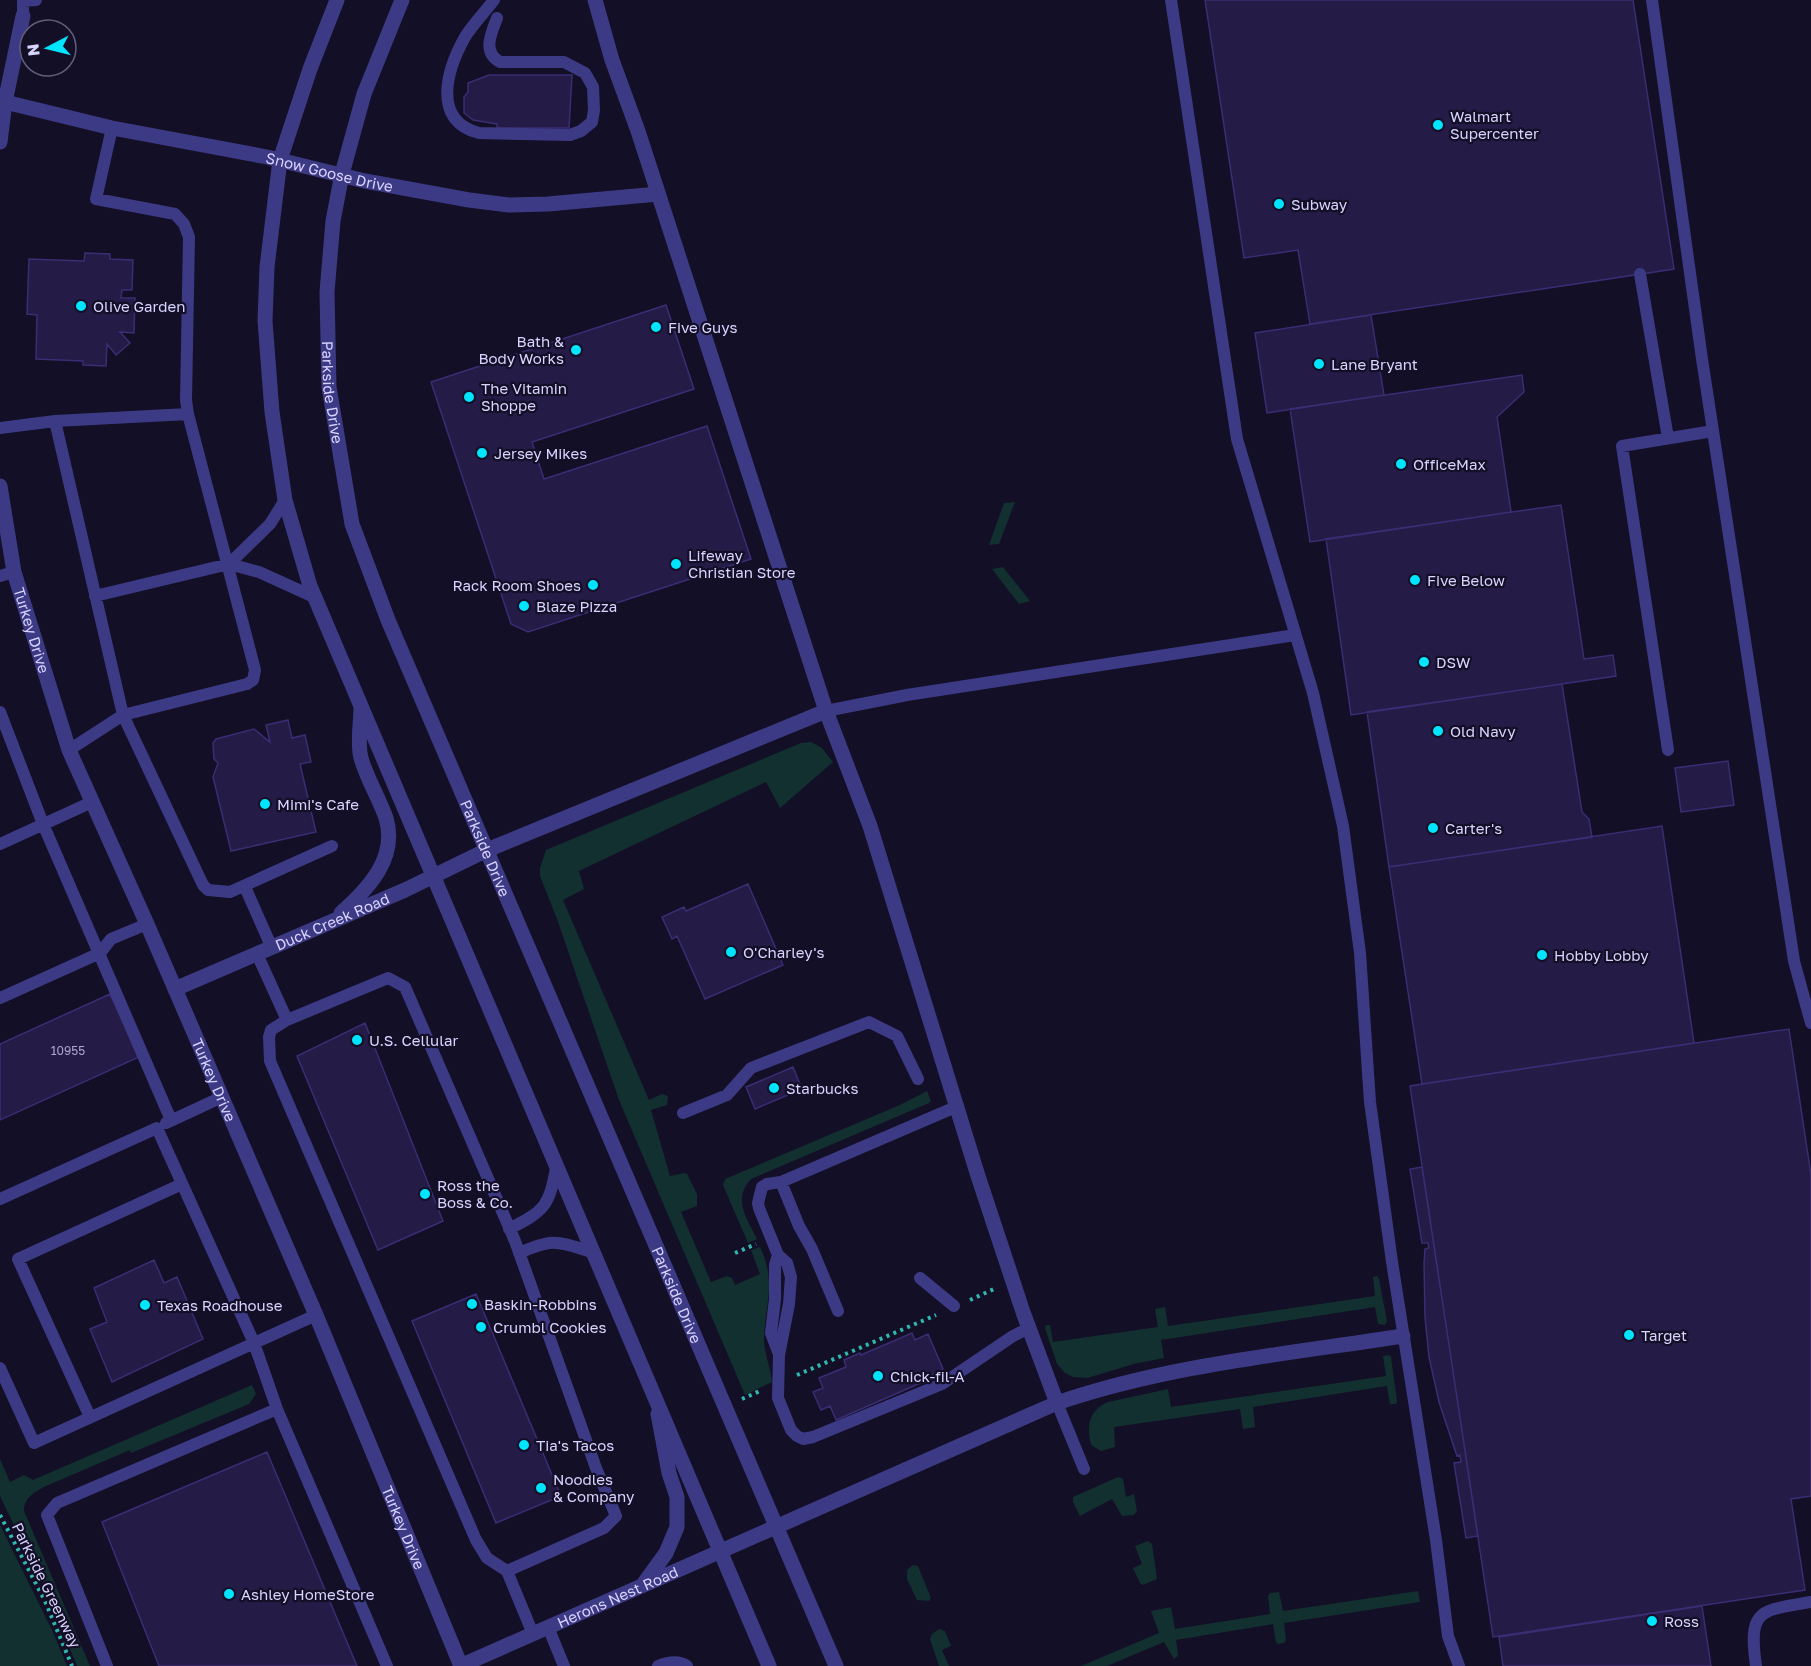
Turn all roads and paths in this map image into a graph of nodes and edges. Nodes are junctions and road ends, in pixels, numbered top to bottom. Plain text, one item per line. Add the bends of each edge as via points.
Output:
1 (337, 0) edge
2 (402, 0) edge
3 (494, 0) edge
4 (595, 0) edge
5 (1171, 0) edge
6 (1652, 0) edge
7 (26, 4) edge
8 (497, 18) dead end
9 (2, 102) edge
10 (112, 128) junction
11 (0, 142) edge
12 (280, 160) junction
13 (342, 174) junction
14 (658, 194) junction
15 (1640, 274) dead end
16 (188, 414) junction
17 (55, 421) junction
18 (0, 428) edge
19 (1713, 431) junction
20 (1668, 438) junction
21 (0, 486) edge
22 (285, 500) junction
23 (228, 564) junction
24 (7, 574) edge
25 (94, 596) junction
26 (314, 597) junction
27 (1295, 635) junction
28 (361, 707) junction
29 (826, 711) junction
30 (0, 712) edge
31 (123, 716) junction
32 (69, 750) junction
33 (1668, 750) dead end
34 (92, 802) junction
35 (43, 824) junction
36 (0, 844) edge
37 (332, 846) dead end
38 (487, 850) junction
39 (432, 876) junction
40 (245, 887) junction
41 (331, 922) junction
42 (147, 924) junction
43 (264, 951) junction
44 (100, 953) junction
45 (175, 989) junction
46 (0, 998) edge
47 (287, 1020) junction
48 (1811, 1023) edge
49 (918, 1079) dead end
50 (222, 1097) junction
51 (958, 1106) junction
52 (683, 1113) dead end
53 (171, 1120) junction
54 (157, 1128) junction
55 (556, 1167) junction
56 (782, 1182) junction
57 (182, 1184) junction
58 (0, 1199) edge
59 (509, 1229) junction
60 (592, 1252) junction
61 (519, 1253) junction
62 (920, 1278) dead end
63 (1013, 1281) junction
64 (954, 1306) junction
65 (838, 1311) dead end
66 (316, 1315) junction
67 (1029, 1328) junction
68 (1403, 1336) junction
69 (254, 1343) junction
70 (0, 1368) edge
71 (778, 1384) junction
72 (741, 1400) dead end
73 (1057, 1403) junction
74 (657, 1405) junction
75 (277, 1409) junction
76 (90, 1417) junction
77 (1084, 1468) dead end
78 (0, 1515) edge
79 (775, 1527) junction
80 (719, 1551) junction
81 (507, 1571) junction
82 (643, 1585) junction
83 (1811, 1602) edge
84 (548, 1627) junction
85 (533, 1634) junction
86 (72, 1666) edge
87 (107, 1666) edge
88 (387, 1666) edge
89 (460, 1666) edge
90 (564, 1666) edge
91 (658, 1666) edge
92 (687, 1666) edge
93 (769, 1666) edge
94 (836, 1666) edge
95 (1459, 1666) edge
96 (1756, 1666) edge

1 - 12 street
2 - 13 street, Parkside Drive via 364,94
3 - 8 lane via 466,36 453,65 446,98 455,122 479,133 570,135 592,122 593,87 585,74 564,62 500,62 493,58 489,38
4 - 14 street
5 - 27 lane via 1238,439
6 - 19 lane
7 - 9 street
9 - 10 street, Snow Goose Drive
9 - 11 street
10 - 12 street, Snow Goose Drive
10 - 16 lane via 96,199 175,214 189,237
12 - 13 street, Snow Goose Drive
12 - 22 street via 267,267 265,321 272,412
13 - 14 street, Snow Goose Drive via 509,205
13 - 38 street, Parkside Drive via 333,221 327,292 329,387 352,524 388,620
14 - 29 street
15 - 20 lane
16 - 17 lane
16 - 23 lane
17 - 18 lane
17 - 25 lane
19 - 20 lane
19 - 48 lane via 1794,961
20 - 33 lane via 1622,446
21 - 24 street, Turkey Drive
22 - 23 lane via 270,524
22 - 26 street
23 - 25 lane
23 - 26 lane via 259,572
23 - 31 lane via 255,670 253,681
24 - 32 street, Turkey Drive
25 - 31 lane
26 - 28 street
27 - 29 lane
27 - 68 lane via 1323,732 1349,860 1361,963 1370,1102
28 - 39 street
28 - 41 street via 361,756 386,820 389,840 377,875 363,894
29 - 38 street, Duck Creek Road
29 - 51 street via 870,826
30 - 35 lane
31 - 32 lane
31 - 40 lane via 203,885 220,892
32 - 34 street, Turkey Drive
34 - 35 lane
34 - 42 street, Turkey Drive
35 - 36 lane
35 - 44 lane
37 - 40 lane
38 - 39 street, Duck Creek Road
38 - 79 street, Parkside Drive
39 - 41 street, Duck Creek Road
39 - 55 street
40 - 43 lane
41 - 43 street, Duck Creek Road
42 - 44 lane via 111,939
42 - 45 street, Turkey Drive
43 - 45 street, Duck Creek Road
43 - 47 lane
44 - 46 lane
44 - 53 lane
45 - 50 street, Turkey Drive
47 - 59 lane via 388,978 405,987
47 - 81 lane via 271,1030 270,1061 476,1540 488,1558
49 - 52 lane via 897,1035 869,1022 751,1068 727,1095
50 - 53 lane
50 - 66 street, Turkey Drive
51 - 56 lane
51 - 63 street
53 - 54 lane
54 - 57 lane
54 - 58 lane
55 - 59 lane via 552,1194 537,1214
55 - 60 street
56 - 65 lane
56 - 71 lane via 762,1187 758,1203 778,1255 771,1333 779,1355
57 - 69 lane
57 - 76 lane via 18,1259
59 - 61 lane
60 - 61 lane via 559,1242 544,1243
60 - 74 street
61 - 81 lane via 616,1516 604,1528
62 - 64 lane
63 - 64 path
63 - 67 street
64 - 71 path
66 - 69 lane
66 - 89 street, Turkey Drive
67 - 71 lane via 942,1384 813,1437 796,1436 791,1430 778,1398
67 - 73 street
68 - 73 street, Herons Nest Road via 1156,1375
68 - 95 lane via 1448,1636
69 - 75 lane
69 - 76 lane
70 - 76 lane via 34,1443
71 - 72 path
73 - 77 lane
73 - 79 street, Herons Nest Road
74 - 80 street
74 - 82 street via 678,1518 666,1553
75 - 87 lane via 57,1503 46,1515
75 - 88 lane
78 - 86 path, Parkside Greenway via 45,1601
79 - 80 street, Herons Nest Road
79 - 94 street, Parkside Drive
80 - 82 street, Herons Nest Road
80 - 93 street
81 - 85 lane
82 - 84 street, Herons Nest Road
83 - 96 lane via 1773,1609 1759,1618 1752,1636
84 - 85 street, Herons Nest Road
84 - 90 lane
85 - 89 street, Herons Nest Road
91 - 92 lane via 669,1662

